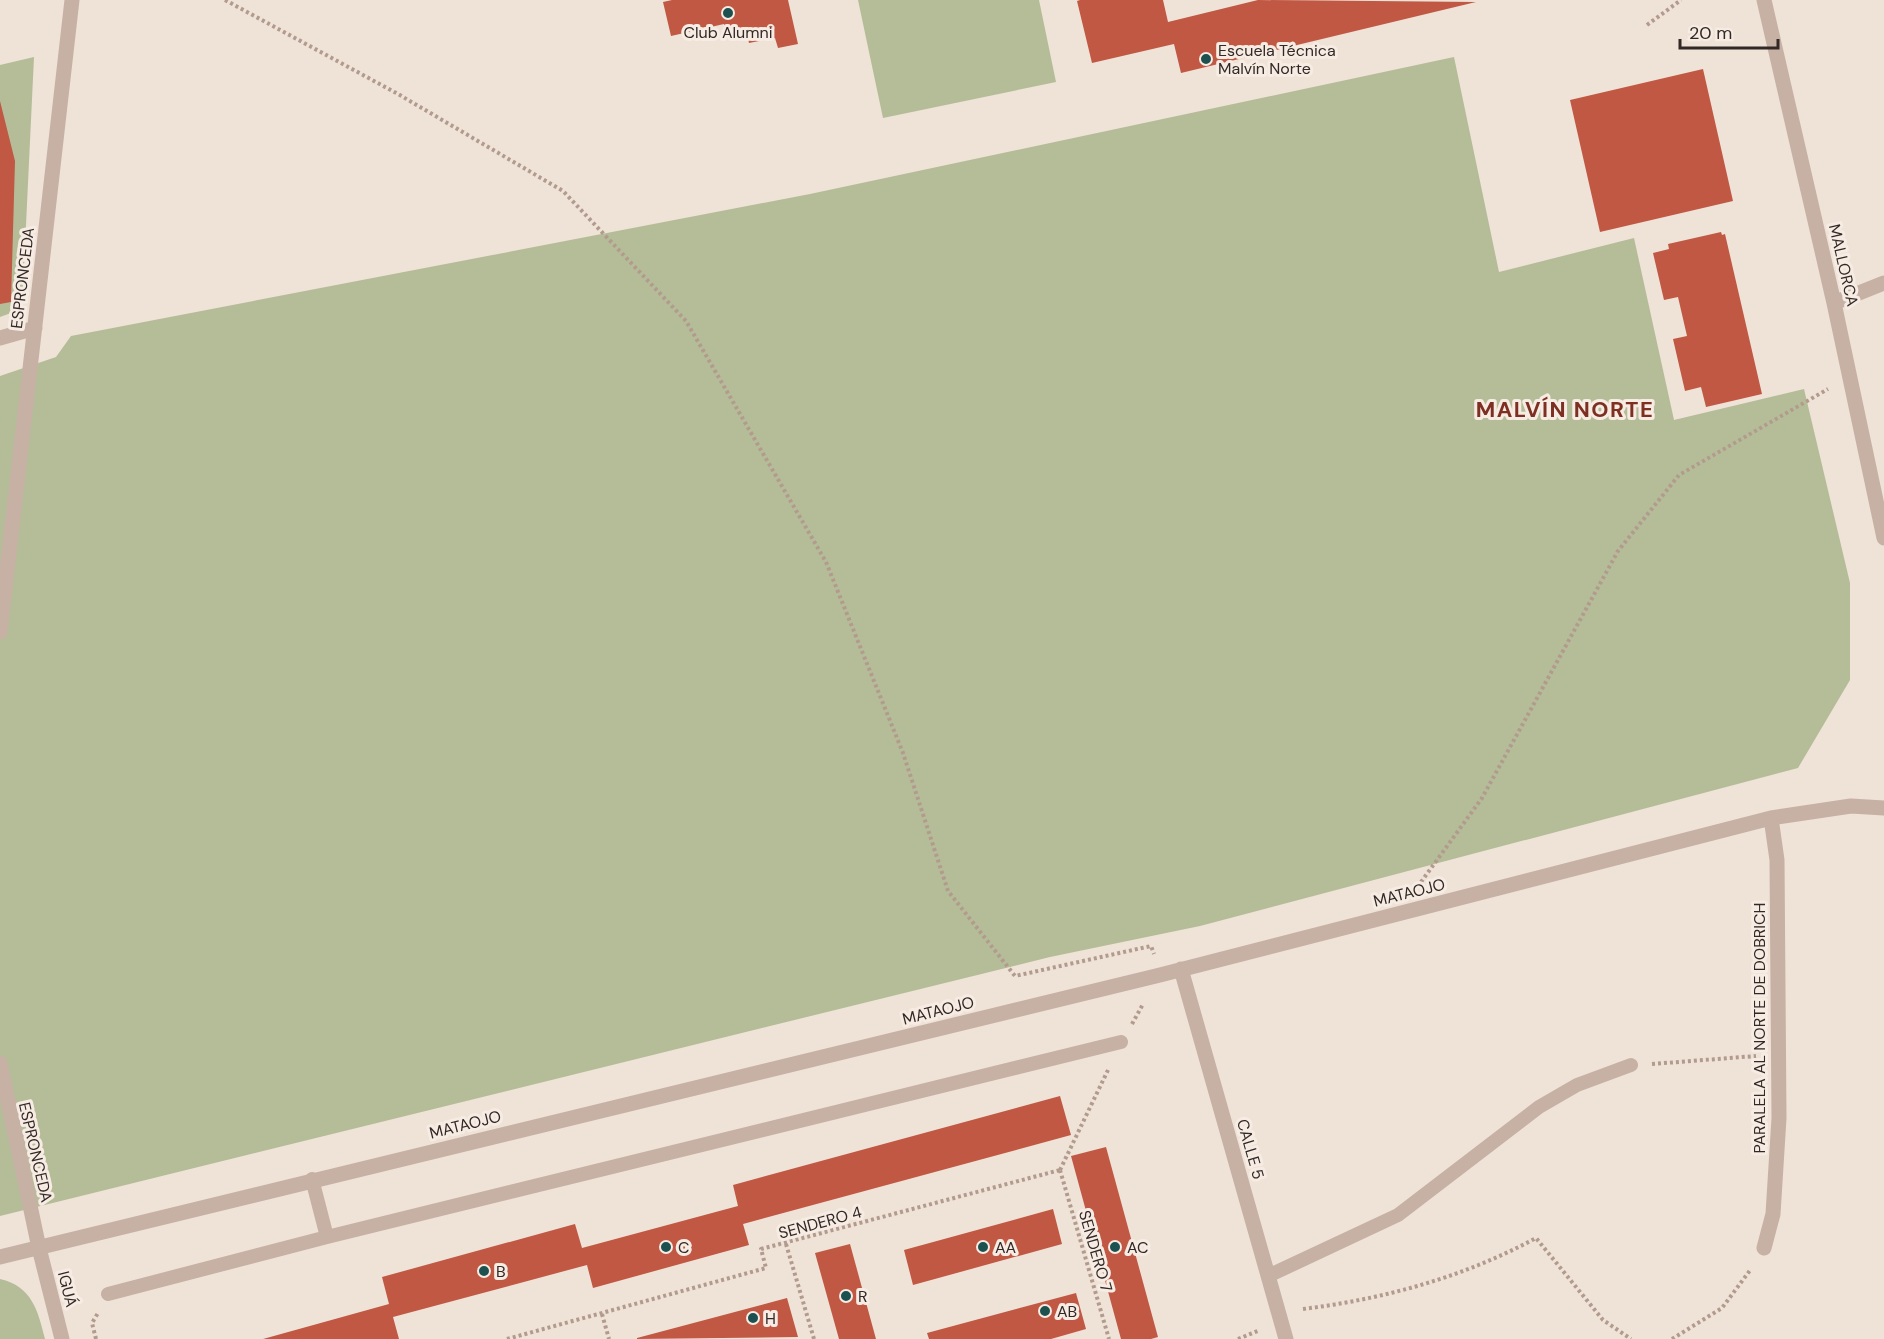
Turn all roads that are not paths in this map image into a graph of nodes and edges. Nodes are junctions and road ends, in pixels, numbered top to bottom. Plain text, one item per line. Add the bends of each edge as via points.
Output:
1 (72, 0) edge
2 (1764, 0) edge
3 (1884, 283) edge
4 (1834, 303) junction
5 (35, 328) junction
6 (0, 338) edge
7 (1884, 538) edge
8 (0, 632) edge
9 (1884, 807) edge
10 (1771, 818) junction
11 (1181, 969) junction
12 (1121, 1042) dead end
13 (0, 1063) edge
14 (1631, 1065) road end
15 (312, 1179) junction
16 (327, 1237) junction
17 (39, 1248) junction
18 (1764, 1248) road end
19 (0, 1257) edge
20 (1268, 1276) junction
21 (108, 1294) dead end
22 (62, 1339) edge
23 (1286, 1339) edge

1 - 5 street, ESPRONCEDA
2 - 4 street, MALLORCA
3 - 4 street
4 - 7 street, MALLORCA
5 - 6 street
5 - 8 street, ESPRONCEDA
9 - 10 street, MATAOJO via 1851,806
10 - 11 street, MATAOJO
10 - 18 street, PARALELA AL NORTE DE DOBRICH via 1777,860 1779,1118 1774,1202
11 - 15 street, MATAOJO
11 - 20 street, CALLE 5
12 - 16 lane
13 - 17 street, ESPRONCEDA
14 - 20 lane via 1577,1085 1539,1107 1398,1215
15 - 16 lane
15 - 17 street, MATAOJO
16 - 21 lane
17 - 19 street, MATAOJO
17 - 22 street, IGUÁ
20 - 23 street, CALLE 5

